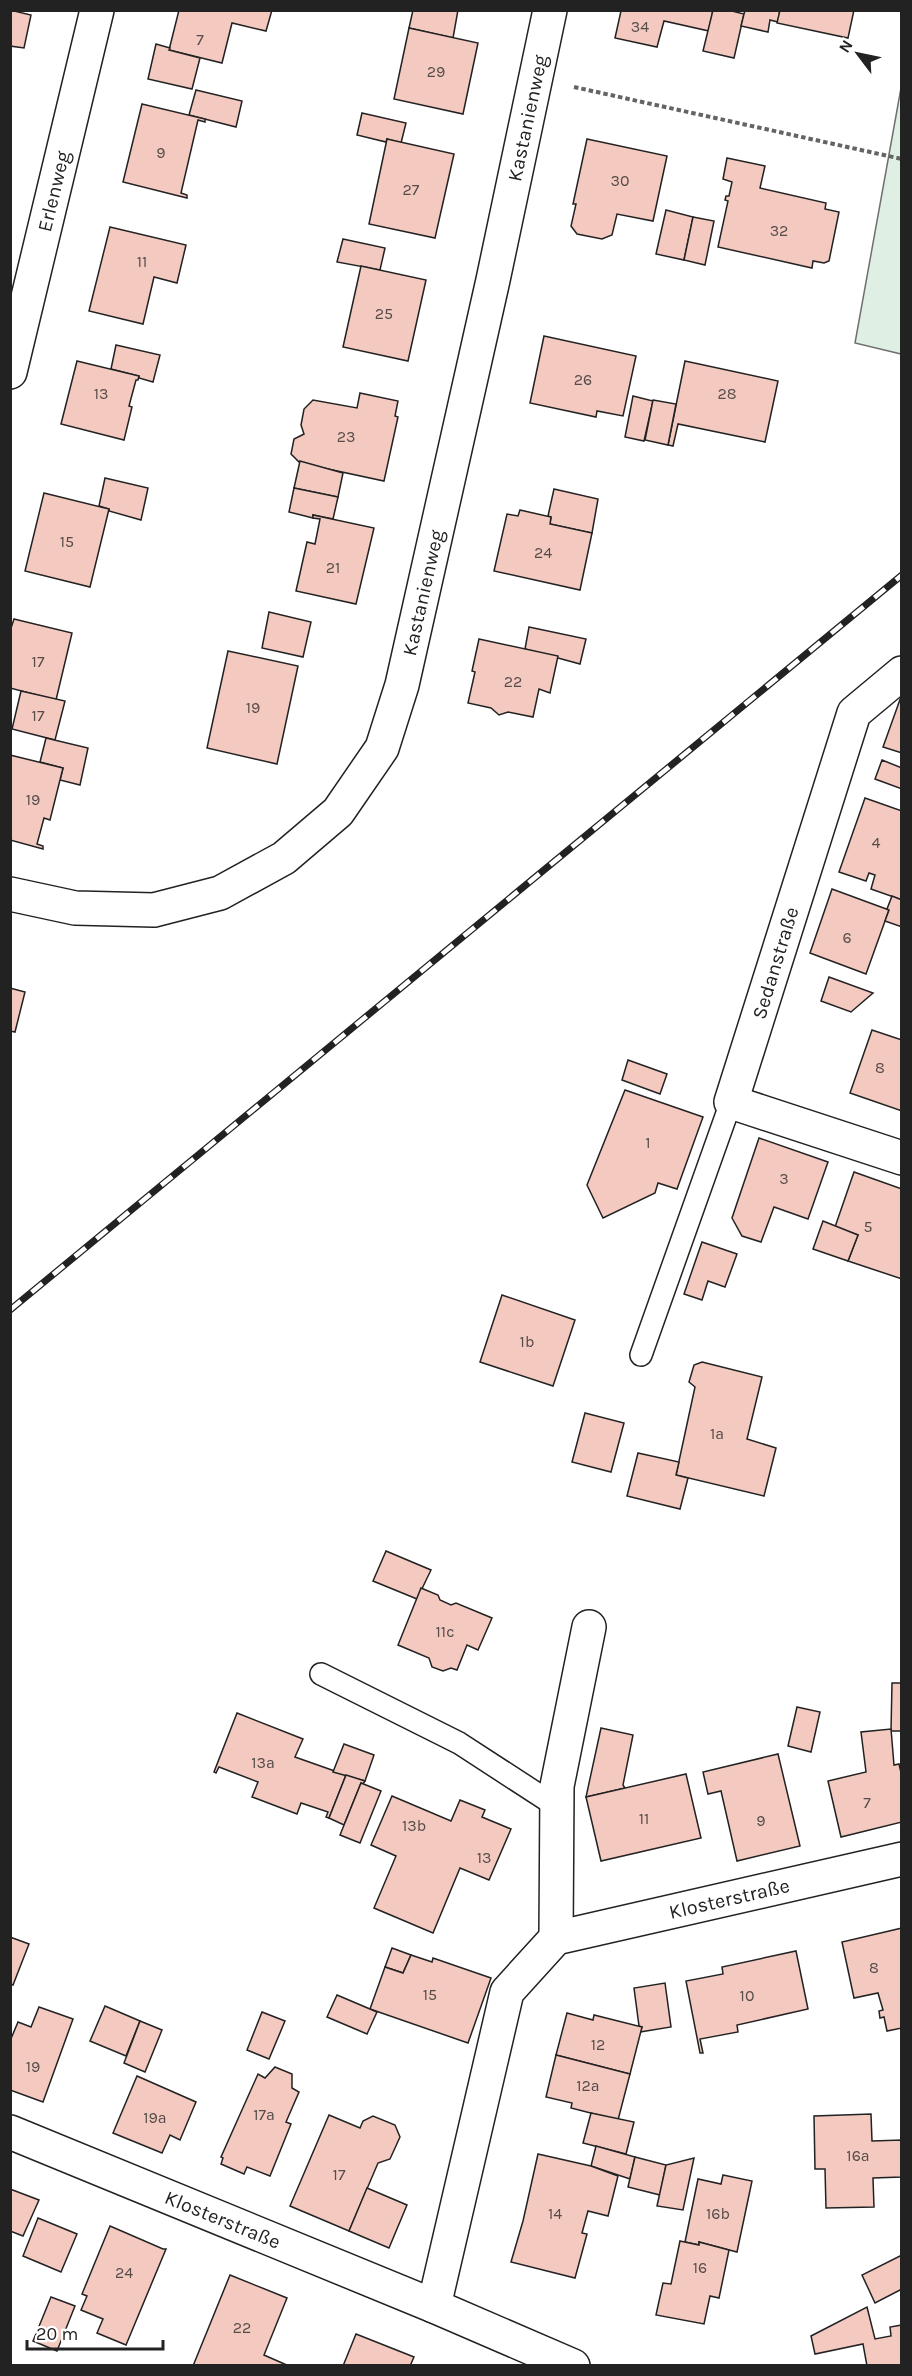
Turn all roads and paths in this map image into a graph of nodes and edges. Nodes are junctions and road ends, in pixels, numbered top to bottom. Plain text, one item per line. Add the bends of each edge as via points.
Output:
1 (97, 10) edge
2 (550, 10) edge
3 (536, 79) junction
4 (902, 159) edge
5 (19, 306) edge
6 (10, 372) edge
7 (902, 673) edge
8 (10, 894) edge
9 (731, 1102) junction
10 (902, 1158) edge
11 (641, 1355) dead end
12 (589, 1627) dead end
13 (321, 1674) dead end
14 (559, 1808) junction
15 (902, 1859) edge
16 (556, 1938) junction
17 (10, 2132) edge
18 (434, 2306) junction
19 (573, 2366) edge

1 - 5 street, Erlenweg
2 - 3 street, Kastanienweg
3 - 4 path
3 - 8 street, Kastanienweg via 402,685 382,748 338,812 284,858 220,893 154,910 75,908
5 - 6 street, Erlenweg
7 - 9 street, Sedanstraße via 854,713
9 - 10 street
9 - 11 lane
12 - 14 street via 557,1786
13 - 14 lane via 459,1743
14 - 16 street
15 - 16 street, Klosterstraße
16 - 18 street via 507,1992
17 - 18 street, Klosterstraße
18 - 19 street, Klosterstraße

